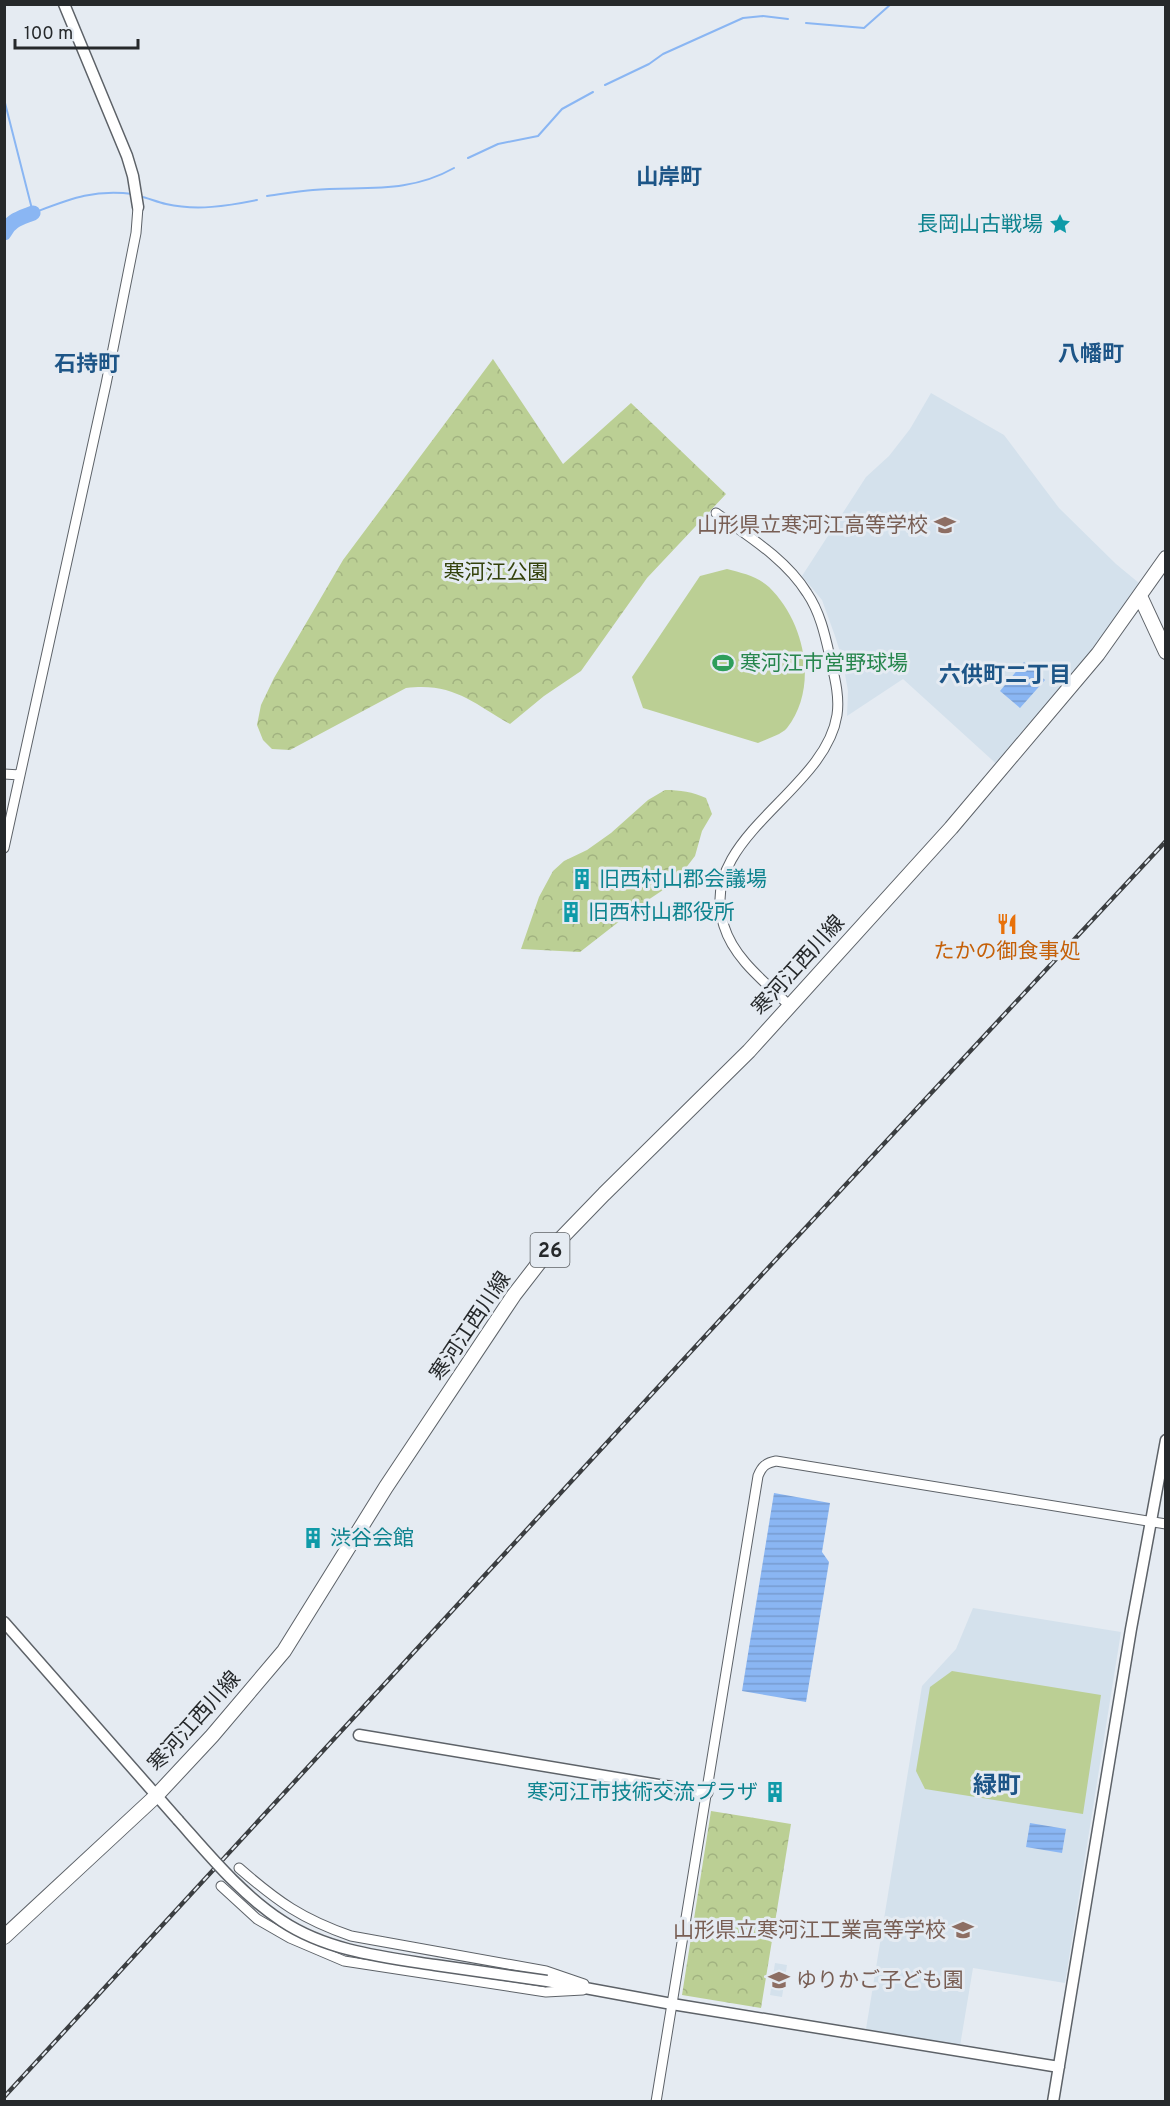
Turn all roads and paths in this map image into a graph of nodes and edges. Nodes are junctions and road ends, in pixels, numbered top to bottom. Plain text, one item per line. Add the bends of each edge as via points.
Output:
1 (64, 4) edge
2 (137, 203) joint
3 (716, 513) dead end
4 (1166, 558) edge
5 (1140, 596) junction
6 (1166, 652) edge
7 (4, 774) edge
8 (20, 775) junction
9 (4, 848) edge
10 (790, 1006) junction
11 (1166, 1440) edge
12 (1152, 1521) junction
13 (1166, 1524) edge
14 (4, 1622) edge
15 (359, 1735) dead end
16 (706, 1793) junction
17 (156, 1796) junction
18 (239, 1868) dead end
19 (221, 1886) dead end
20 (4, 1937) edge
21 (597, 1989) junction
22 (672, 2004) junction
23 (1059, 2067) junction
24 (656, 2102) edge
25 (1053, 2102) edge

1 - 2 street via 127,156
2 - 8 street via 136,232 106,384
3 - 10 street via 788,569 809,594 820,619 837,696 837,715 824,749 737,851 723,882 721,910 729,940
4 - 5 main road, 寒河江西川線
5 - 6 main road
5 - 10 main road, 寒河江西川線 / 26 via 1098,654 1002,769
7 - 8 street
8 - 9 street
10 - 17 main road, 寒河江西川線 / 26 via 545,1255 386,1487 284,1651
11 - 12 street
12 - 13 street
12 - 16 street via 776,1461 767,1463 758,1476
12 - 23 street
14 - 17 street
15 - 16 street
16 - 22 street
17 - 20 main road, 寒河江西川線 / 26
17 - 21 street, bridge via 234,1884 283,1922 314,1938 387,1958
18 - 21 street via 295,1913 351,1936 546,1971
19 - 21 street via 257,1918 290,1938 344,1961 546,1992
21 - 22 street
22 - 23 street
22 - 24 street
23 - 25 street

